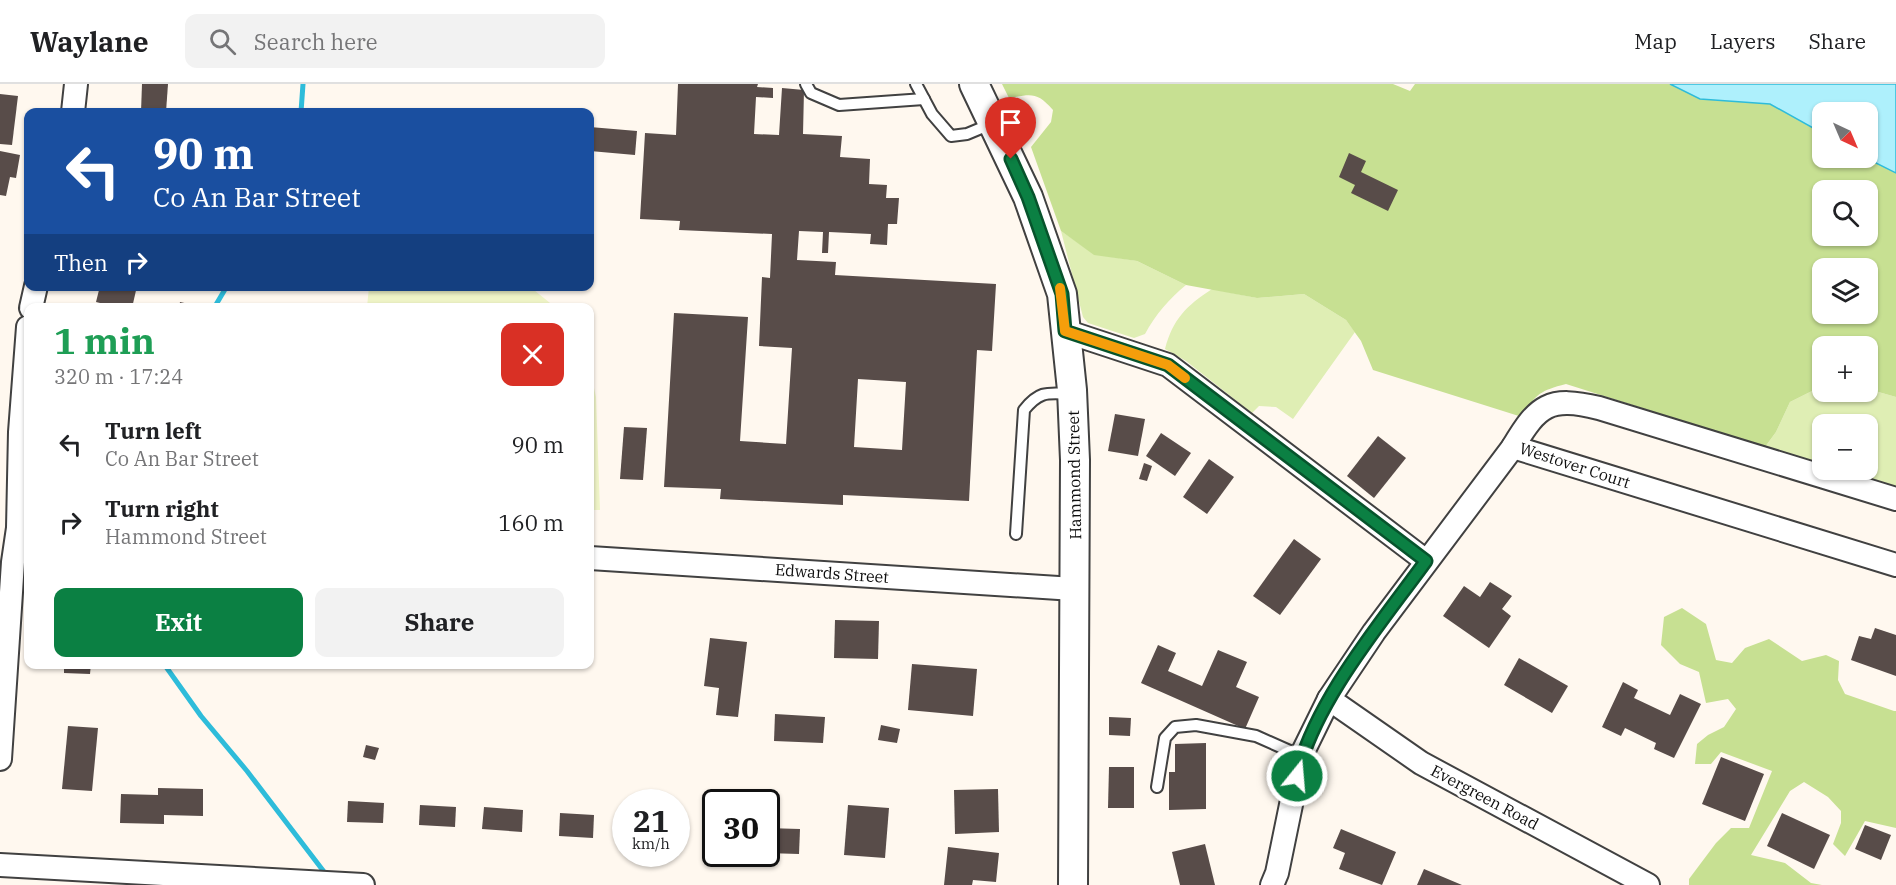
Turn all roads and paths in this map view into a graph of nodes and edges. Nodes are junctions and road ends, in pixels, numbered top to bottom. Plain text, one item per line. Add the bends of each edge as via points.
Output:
1 (76, 84) edge
2 (806, 84) edge
3 (916, 84) edge
4 (974, 84) edge
5 (924, 99) junction
6 (73, 108) edge
7 (994, 123) junction
8 (1065, 331) junction
9 (24, 380) edge
10 (1072, 394) junction
11 (1513, 447) junction
12 (1896, 499) edge
13 (16, 527) edge
14 (1016, 534) dead end
15 (594, 558) edge
16 (1426, 561) junction
17 (1896, 565) edge
18 (1074, 589) junction
19 (1329, 699) junction
20 (1302, 756) junction
21 (0, 759) edge
22 (1157, 787) dead end
23 (0, 865) edge
24 (319, 884) edge
25 (363, 885) edge
26 (1073, 885) edge
27 (1272, 885) edge
28 (1648, 885) edge

1 - 6 street
2 - 5 lane via 811,93 839,105
3 - 5 lane
4 - 7 street, Hammond Street
5 - 7 lane via 951,136
7 - 8 street, Hammond Street via 1048,252 1062,294
8 - 10 street, Hammond Street
8 - 16 street via 1168,365
9 - 13 street
10 - 14 lane via 1045,393 1034,397 1024,410
10 - 18 street, Hammond Street
11 - 12 street, Westover Court via 1528,420 1544,408 1561,403 1582,404
11 - 16 street
11 - 17 street, Westover Court
13 - 21 street
15 - 18 street, Edwards Street
16 - 19 street
18 - 26 street, Hammond Street
19 - 20 street
19 - 28 street, Evergreen Road via 1421,763
20 - 22 lane via 1256,736 1196,725 1175,727 1165,738
20 - 27 street
23 - 24 street
24 - 25 street

